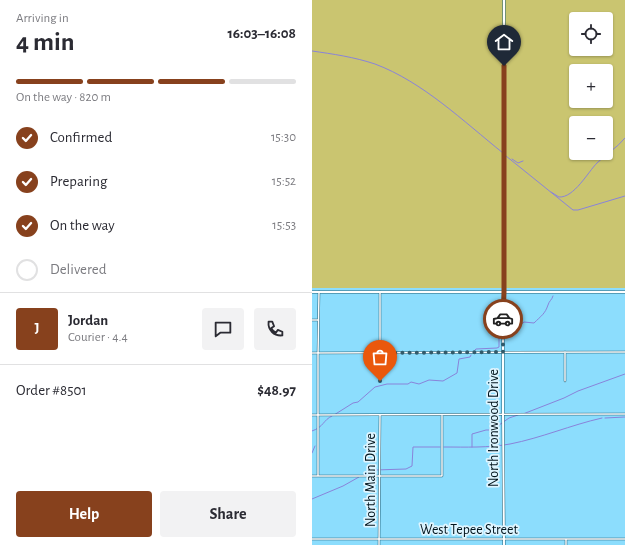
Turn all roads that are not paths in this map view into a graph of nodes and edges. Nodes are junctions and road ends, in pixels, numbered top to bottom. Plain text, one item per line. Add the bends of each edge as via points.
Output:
1 (504, 0) edge
2 (312, 292) edge
3 (319, 292) junction
4 (380, 292) junction
5 (504, 292) junction
6 (625, 292) edge
7 (312, 320) edge
8 (319, 320) junction
9 (503, 352) junction
10 (565, 352) junction
11 (625, 352) edge
12 (312, 353) edge
13 (318, 353) junction
14 (380, 353) junction
15 (380, 381) dead end
16 (565, 381) dead end
17 (625, 414) edge
18 (312, 415) edge
19 (318, 415) junction
20 (380, 415) junction
21 (442, 415) junction
22 (502, 415) junction
23 (312, 476) edge
24 (318, 476) junction
25 (380, 476) junction
26 (312, 539) edge
27 (379, 539) junction
28 (504, 539) junction
29 (566, 539) junction
30 (625, 539) edge
31 (379, 545) edge
32 (504, 545) edge
33 (566, 545) edge

1 - 5 street, North Ironwood Drive
2 - 3 street
3 - 4 street
3 - 8 street
4 - 5 street
4 - 14 street
5 - 6 street
5 - 9 street, North Ironwood Drive
7 - 8 street
8 - 13 street
9 - 10 street
9 - 14 street
9 - 22 street, North Ironwood Drive
10 - 11 street
10 - 16 street
12 - 13 street
13 - 14 street
13 - 19 street
14 - 15 street
17 - 22 street
18 - 19 street
19 - 20 street
19 - 24 street
20 - 21 street
20 - 25 street, North Main Drive
21 - 22 street
21 - 25 street via 442,476
22 - 28 street, North Ironwood Drive
23 - 24 street
24 - 25 street
25 - 27 street, North Main Drive
26 - 27 street, West Tepee Street
27 - 28 street, West Tepee Street
27 - 31 street, North Main Drive
28 - 29 street, West Tepee Street
28 - 32 street, North Ironwood Drive
29 - 30 street, West Tepee Street
29 - 33 street

